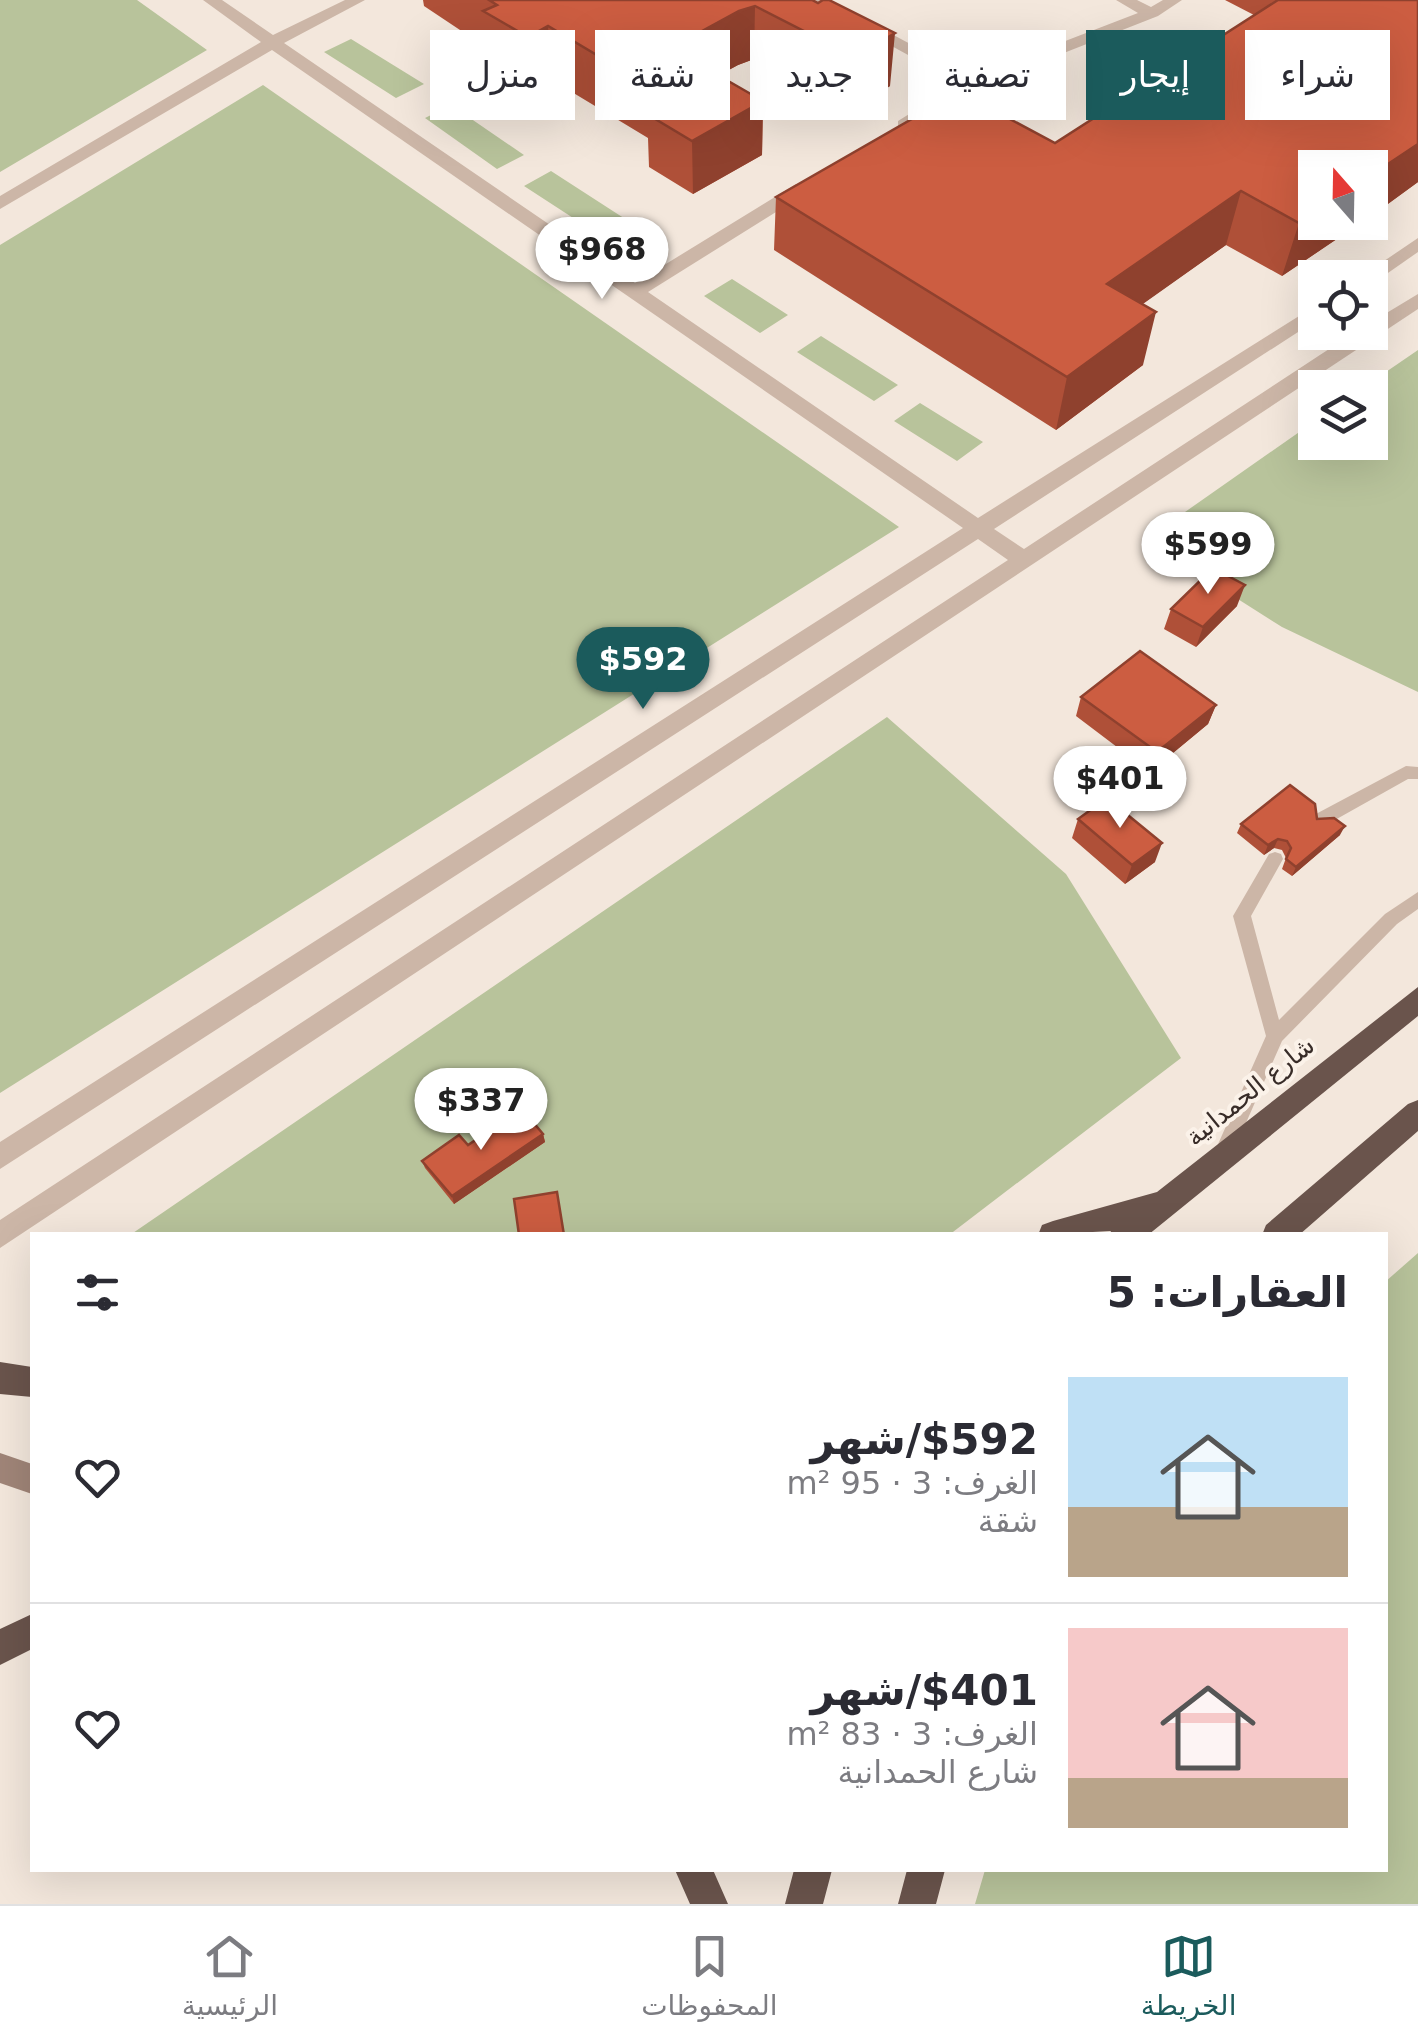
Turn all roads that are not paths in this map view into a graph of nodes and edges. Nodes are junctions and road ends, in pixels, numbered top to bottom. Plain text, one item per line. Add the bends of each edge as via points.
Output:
1 (210, 0) edge
2 (357, 0) edge
3 (816, 0) edge
4 (1124, 0) edge
5 (1174, 0) edge
6 (1152, 13) junction
7 (273, 42) junction
8 (1066, 46) edge
9 (908, 49) edge
10 (912, 120) edge
11 (886, 136) edge
12 (818, 178) edge
13 (0, 204) edge
14 (1418, 244) edge
15 (1388, 264) edge
16 (632, 293) junction
17 (1418, 300) edge
18 (1388, 320) edge
19 (1298, 323) edge
20 (1342, 350) edge
21 (978, 528) junction
22 (1024, 560) junction
23 (1418, 773) edge
24 (1320, 820) edge
25 (1275, 859) dead end
26 (1418, 899) edge
27 (1418, 998) edge
28 (1275, 1036) junction
29 (1418, 1113) edge
30 (0, 1157) edge
31 (1219, 1163) junction
32 (1173, 1198) junction
33 (1063, 1232) edge
34 (1128, 1232) edge
35 (1280, 1232) edge
36 (0, 1235) edge
37 (0, 1378) edge
38 (30, 1382) edge
39 (0, 1468) edge
40 (30, 1478) edge
41 (30, 1632) edge
42 (0, 1648) edge
43 (695, 1872) edge
44 (812, 1872) edge
45 (925, 1872) edge
46 (709, 1904) edge
47 (804, 1904) edge
48 (917, 1904) edge

1 - 7 street
2 - 7 street
3 - 9 street
4 - 6 street
5 - 6 street
6 - 8 street
7 - 13 street
7 - 16 street
10 - 11 street
12 - 16 street
14 - 15 street
16 - 21 street
17 - 18 street
19 - 21 street
20 - 22 street
21 - 22 street
21 - 30 street
22 - 36 street
23 - 24 lane via 1406,772
25 - 28 lane via 1242,916
26 - 28 lane
27 - 31 highway, شارع الحمدانية
28 - 31 lane
29 - 35 highway
31 - 32 highway, شارع الحمدانية
32 - 33 highway
32 - 34 highway, شارع الحمدانية
37 - 38 highway
39 - 40 main road
41 - 42 highway
43 - 46 highway
44 - 47 highway
45 - 48 highway

